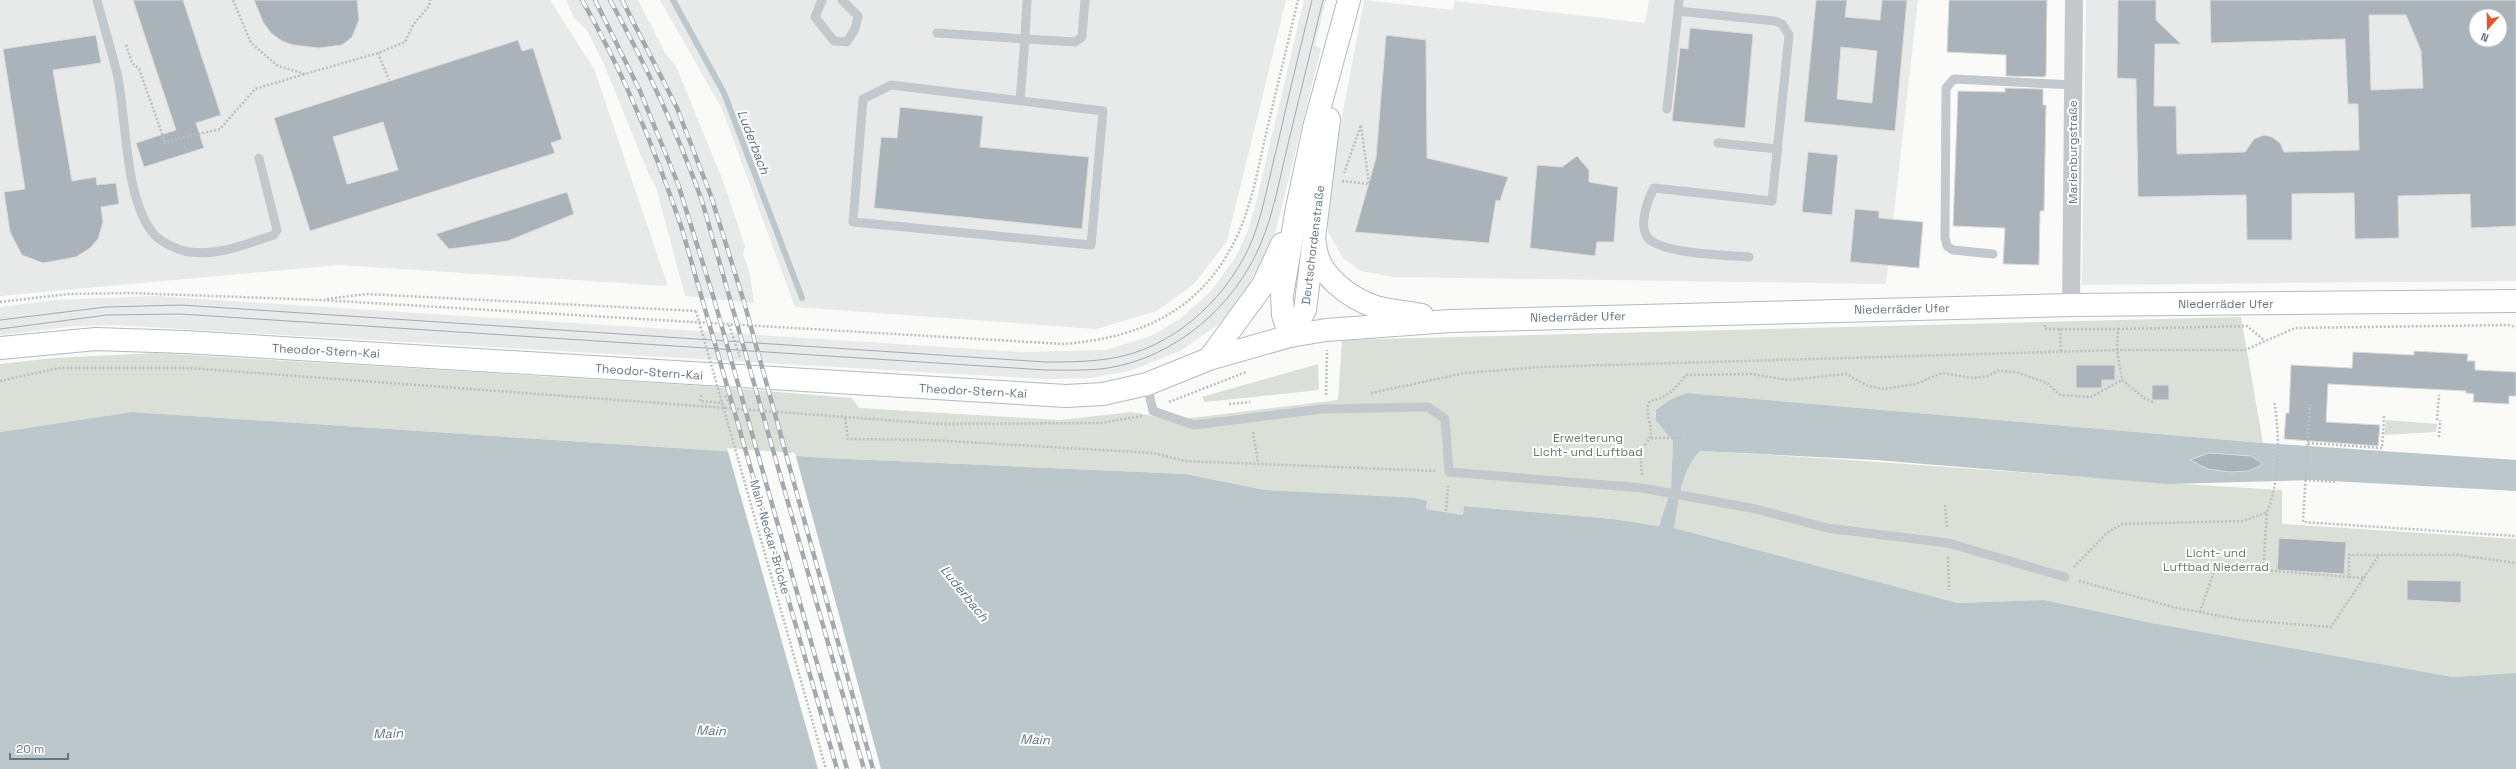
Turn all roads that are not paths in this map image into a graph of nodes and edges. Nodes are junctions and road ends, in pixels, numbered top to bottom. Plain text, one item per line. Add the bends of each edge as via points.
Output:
1 (97, 0) edge
2 (822, 0) edge
3 (842, 0) edge
4 (1027, 0) edge
5 (1085, 0) edge
6 (1349, 0) edge
7 (1679, 0) edge
8 (2074, 0) edge
9 (1678, 11) junction
10 (937, 33) dead end
11 (1025, 39) junction
12 (1334, 63) junction
13 (2074, 85) junction
14 (1020, 101) junction
15 (1667, 109) dead end
16 (1718, 143) dead end
17 (1778, 149) junction
18 (259, 158) dead end
19 (1297, 208) junction
20 (1315, 223) junction
21 (1993, 254) dead end
22 (1749, 257) dead end
23 (2516, 301) edge
24 (2071, 305) junction
25 (1450, 321) junction
26 (1290, 336) junction
27 (0, 348) edge
28 (1209, 359) junction
29 (1147, 384) junction
30 (2065, 577) road end

1 - 18 lane via 117,74 133,182 142,214 153,233 170,246 188,252 220,253 274,235 277,230
2 - 3 lane via 815,17 834,40 847,42 855,29 858,16
4 - 11 lane
5 - 11 lane via 1082,37 1075,42
6 - 12 main road, Deutschordenstraße
7 - 9 lane
8 - 13 street, Marienburgstraße
9 - 15 lane
9 - 17 lane via 1775,20 1785,29 1789,35
10 - 11 lane
11 - 14 lane
12 - 19 main road, Deutschordenstraße via 1314,128
12 - 20 main road, Deutschordenstraße via 1328,134
13 - 21 lane via 1954,79 1946,88 1947,246 1953,250
13 - 24 street, Marienburgstraße
14 - 14 lane via 891,85 863,99 853,222 1091,245 1103,112
16 - 17 lane
17 - 22 lane via 1772,201 1654,188 1648,199 1644,228 1650,240 1668,249
19 - 26 main road, Deutschordenstraße via 1282,295 1283,315
19 - 28 main road via 1263,285
20 - 25 main road via 1315,247 1324,269 1337,284 1356,299 1376,307
20 - 26 main road, Deutschordenstraße via 1305,310
23 - 24 main road, Niederräder Ufer
24 - 25 main road, Niederräder Ufer
25 - 26 main road, Niederräder Ufer via 1326,330
26 - 28 main road, Theodor-Stern-Kai
27 - 29 main road, Theodor-Stern-Kai via 96,339 185,342 1066,396 1103,394
28 - 29 main road, Theodor-Stern-Kai
29 - 30 lane via 1153,411 1194,425 1322,409 1428,407 1444,419 1449,472 1642,488 1756,509 1828,528 1948,543

